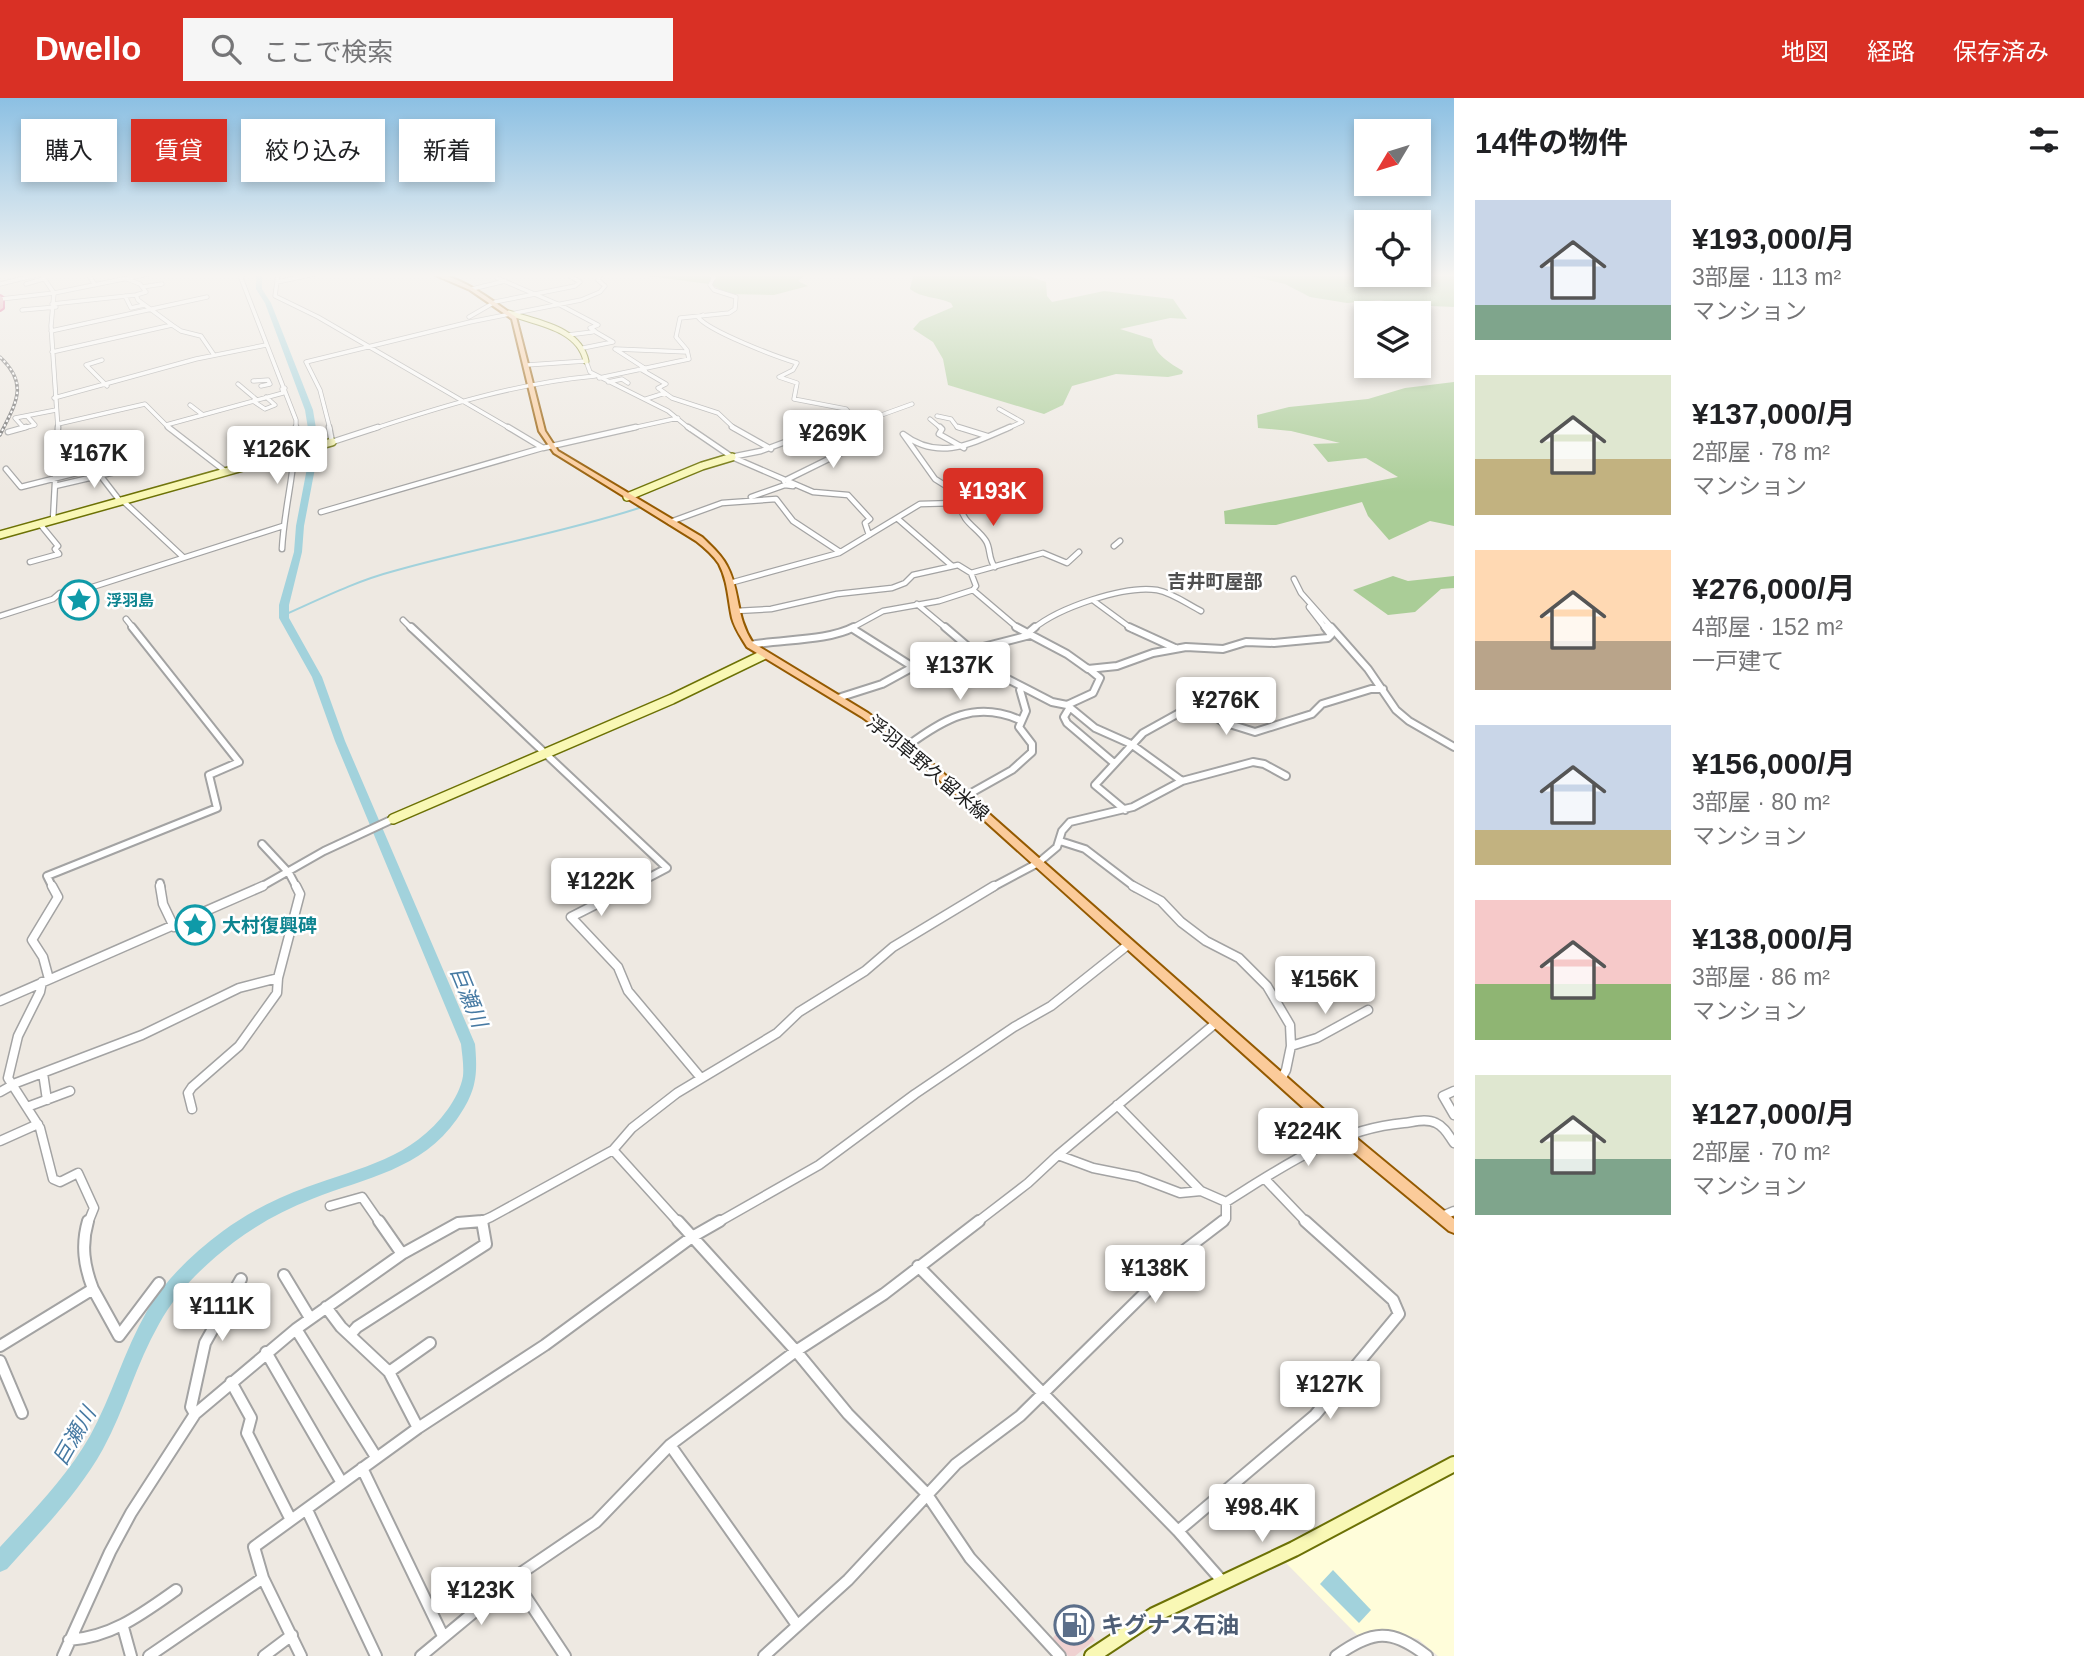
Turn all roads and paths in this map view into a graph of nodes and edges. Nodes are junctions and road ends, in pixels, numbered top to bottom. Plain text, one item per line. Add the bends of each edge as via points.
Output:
1 (52, 347) edge
2 (76, 347) edge
3 (208, 347) edge
4 (257, 347) edge
5 (267, 347) edge
6 (365, 347) edge
7 (369, 347) edge
8 (522, 347) edge
9 (589, 347) edge
10 (613, 347) edge
11 (684, 347) edge
12 (752, 347) edge
13 (583, 348) joint
14 (616, 349) junction
15 (649, 350) junction
16 (52, 352) junction
17 (688, 352) junction
18 (636, 354) dead end
19 (214, 355) junction
20 (102, 360) dead end
21 (586, 360) junction
22 (527, 365) junction
23 (644, 369) junction
24 (597, 377) junction
25 (607, 382) junction
26 (628, 383) dead end
27 (238, 384) dead end
28 (531, 384) junction
29 (107, 386) junction
30 (261, 386) junction
31 (284, 391) junction
32 (665, 393) junction
33 (267, 397) junction
34 (54, 398) junction
35 (255, 400) junction
36 (646, 400) junction
37 (464, 402) junction
38 (912, 404) dead end
39 (190, 405) dead end
40 (999, 409) dead end
41 (56, 410) junction
42 (203, 415) junction
43 (27, 416) junction
44 (937, 416) dead end
45 (799, 417) dead end
46 (678, 418) junction
47 (930, 419) dead end
48 (858, 423) junction
49 (58, 424) junction
50 (166, 425) junction
51 (846, 427) junction
52 (24, 428) junction
53 (8, 432) dead end
54 (988, 436) junction
55 (878, 440) dead end
56 (332, 442) junction
57 (547, 447) junction
58 (964, 448) junction
59 (771, 449) junction
60 (296, 451) junction
61 (732, 457) junction
62 (6, 469) dead end
63 (128, 469) dead end
64 (88, 471) dead end
65 (225, 471) junction
66 (100, 475) junction
67 (55, 478) junction
68 (783, 481) junction
69 (55, 486) junction
70 (799, 486) junction
71 (627, 497) junction
72 (747, 498) junction
73 (121, 500) junction
74 (960, 503) junction
75 (321, 512) dead end
76 (898, 519) junction
77 (53, 520) junction
78 (670, 522) junction
79 (40, 524) junction
80 (283, 526) junction
81 (0, 535) edge
82 (869, 535) junction
83 (282, 549) dead end
84 (840, 552) junction
85 (1079, 552) dead end
86 (182, 556) junction
87 (30, 562) dead end
88 (951, 565) junction
89 (995, 567) junction
90 (971, 573) junction
91 (1294, 579) dead end
92 (730, 583) junction
93 (974, 590) junction
94 (1094, 601) junction
95 (917, 604) junction
96 (1312, 606) junction
97 (736, 611) junction
98 (1201, 611) dead end
99 (0, 615) edge
100 (126, 619) dead end
101 (403, 620) dead end
102 (853, 629) junction
103 (1029, 634) junction
104 (750, 645) junction
105 (1175, 648) junction
106 (969, 649) junction
107 (763, 655) junction
108 (913, 667) junction
109 (1088, 668) junction
110 (1023, 687) junction
111 (1383, 689) junction
112 (838, 698) junction
113 (1069, 706) junction
114 (1020, 720) junction
115 (1131, 744) junction
116 (907, 746) junction
117 (1454, 747) edge
118 (545, 752) junction
119 (1114, 763) junction
120 (1286, 776) dead end
121 (1182, 781) junction
122 (964, 797) junction
123 (1125, 810) junction
124 (393, 819) joint
125 (1060, 841) junction
126 (262, 844) dead end
127 (1038, 863) junction
128 (289, 873) junction
129 (160, 883) dead end
130 (174, 927) junction
131 (1129, 943) junction
132 (278, 978) junction
133 (46, 981) junction
134 (0, 1001) edge
135 (1368, 1010) dead end
136 (1217, 1022) junction
137 (1291, 1046) junction
138 (43, 1073) junction
139 (701, 1078) junction
140 (1281, 1079) junction
141 (9, 1084) junction
142 (69, 1091) dead end
143 (1454, 1091) edge
144 (0, 1092) edge
145 (47, 1100) junction
146 (1117, 1105) junction
147 (27, 1107) junction
148 (192, 1109) dead end
149 (1454, 1117) edge
150 (38, 1124) junction
151 (1442, 1127) junction
152 (1344, 1136) junction
153 (0, 1141) edge
154 (1454, 1143) edge
155 (612, 1150) junction
156 (1058, 1156) junction
157 (1265, 1179) junction
158 (1201, 1191) junction
159 (1226, 1202) junction
160 (330, 1206) dead end
161 (1454, 1212) edge
162 (1441, 1216) junction
163 (482, 1222) junction
164 (1454, 1227) edge
165 (692, 1237) junction
166 (402, 1254) junction
167 (918, 1266) junction
168 (284, 1275) dead end
169 (241, 1279) dead end
170 (159, 1283) dead end
171 (93, 1289) junction
172 (326, 1307) junction
173 (310, 1318) junction
174 (296, 1329) junction
175 (350, 1335) junction
176 (430, 1343) dead end
177 (0, 1346) edge
178 (796, 1351) junction
179 (266, 1352) junction
180 (0, 1361) edge
181 (388, 1373) junction
182 (231, 1382) junction
183 (1043, 1394) junction
184 (22, 1413) dead end
185 (195, 1413) junction
186 (418, 1428) junction
187 (670, 1445) junction
188 (376, 1457) junction
189 (1454, 1464) edge
190 (362, 1468) junction
191 (342, 1483) junction
192 (926, 1493) junction
193 (307, 1510) junction
194 (291, 1520) junction
195 (1178, 1531) junction
196 (263, 1578) junction
197 (514, 1579) junction
198 (1223, 1582) junction
199 (176, 1590) dead end
200 (797, 1625) junction
201 (123, 1627) junction
202 (292, 1635) junction
203 (443, 1636) junction
204 (69, 1640) junction
205 (63, 1656) edge
206 (131, 1656) edge
207 (149, 1656) edge
208 (264, 1656) edge
209 (301, 1656) edge
210 (376, 1656) edge
211 (421, 1656) edge
212 (565, 1656) edge
213 (764, 1656) edge
214 (1060, 1656) edge
215 (1092, 1656) edge
216 (1336, 1656) edge
217 (1427, 1656) edge

1 - 16 street
2 - 16 street
3 - 19 street
4 - 19 street
5 - 31 street
6 - 56 street via 306,362 328,412
7 - 37 street
8 - 22 main road
9 - 13 street
10 - 14 street
11 - 17 street
12 - 48 street via 797,363 779,377 797,383 794,399 846,409
13 - 21 street
14 - 15 street
14 - 23 street
15 - 17 street
15 - 18 street
16 - 34 street
17 - 23 street via 689,359
19 - 29 street
20 - 29 street via 86,365
21 - 22 street
21 - 24 street
22 - 28 main road
23 - 24 street
23 - 32 street via 666,384 657,388
24 - 25 street
24 - 28 street
25 - 26 street via 622,379
25 - 36 street
27 - 35 street
28 - 37 street
28 - 57 main road
29 - 34 street
30 - 30 street via 252,381 268,380 270,384
30 - 33 street
31 - 33 street
31 - 60 street via 296,420
32 - 36 street
32 - 59 street via 718,413 728,425
33 - 35 street
33 - 35 street via 275,405 265,409
34 - 41 street
35 - 42 street
36 - 46 street
37 - 56 street
37 - 57 street
38 - 48 street
39 - 42 street
40 - 54 street via 1022,422
41 - 43 street
41 - 49 street
42 - 50 street
43 - 52 street via 35,425
43 - 52 street via 15,418
44 - 54 street
45 - 51 street via 820,415
46 - 57 street
46 - 61 street
47 - 58 street via 942,429 939,434
48 - 51 street
49 - 50 street via 145,404
49 - 67 street
50 - 65 street
51 - 59 street via 800,436
52 - 53 street
54 - 58 street
55 - 68 street via 818,462
56 - 60 street
57 - 71 main road, 浮羽草野久留米線
57 - 75 street
58 - 74 street via 928,448 910,442 904,434 928,473 967,499
59 - 61 street
60 - 65 street
60 - 80 street
61 - 68 street
61 - 71 street
62 - 67 street via 21,487
63 - 66 street
64 - 67 street
65 - 73 street
66 - 69 street
66 - 73 street
67 - 69 street
68 - 70 street
69 - 77 street
70 - 72 street via 785,485
70 - 82 street via 848,495 870,519 865,523
71 - 78 main road, 浮羽草野久留米線
72 - 78 street via 693,510
72 - 84 street via 776,499 793,521
73 - 77 street
73 - 86 street
74 - 76 street via 925,502
74 - 89 street via 960,515 989,543
76 - 82 street
76 - 88 street
77 - 79 street
78 - 92 main road, 浮羽草野久留米線 via 717,554
79 - 81 street
79 - 87 street via 59,554
80 - 83 street
80 - 86 street
82 - 84 street
84 - 92 street
85 - 89 street via 1069,563 1043,553
86 - 99 street
88 - 90 street
88 - 97 street via 913,575 892,589 836,594 771,610
89 - 90 street
90 - 93 street
91 - 96 street
92 - 97 main road, 浮羽草野久留米線
93 - 95 street
93 - 103 street via 1000,616
94 - 98 street via 1154,589
94 - 103 street via 1035,626
94 - 105 street via 1129,628
95 - 102 street via 883,611
95 - 106 street
96 - 105 street via 1331,635 1328,638 1246,642 1223,649
96 - 111 street
97 - 104 main road, 浮羽草野久留米線 via 742,636
100 - 133 street via 239,762 209,775 217,808 47,877 57,903 32,940 43,957
101 - 118 street
102 - 104 street via 839,635
102 - 108 street
103 - 106 street
103 - 109 street
104 - 107 main road, 浮羽草野久留米線
105 - 109 street via 1117,666
106 - 108 street
106 - 110 street via 984,667
107 - 112 main road, 浮羽草野久留米線
107 - 118 street via 652,709
108 - 112 street via 882,684
109 - 113 street via 1100,678 1093,693
110 - 113 street
110 - 114 street via 1026,711
111 - 115 street via 1322,704 1312,714 1255,732 1223,722 1198,706 1188,708
111 - 117 street via 1409,721
112 - 116 main road, 浮羽草野久留米線
113 - 115 street via 1095,728
113 - 119 street via 1064,717 1067,723
114 - 116 street via 975,710
114 - 122 street via 1021,731 1032,744 1028,757
115 - 119 street
115 - 121 street
116 - 122 main road, 浮羽草野久留米線
118 - 124 street
118 - 139 street via 667,868 571,917 618,967 628,991
119 - 123 street via 1096,788
120 - 121 street via 1253,762
121 - 123 street
122 - 127 main road, 浮羽草野久留米線
123 - 125 street via 1070,822
124 - 128 street via 324,850
125 - 127 street
125 - 137 street via 1085,849 1132,886 1161,901 1206,941 1239,958 1267,986 1284,1013 1292,1033
126 - 128 street
127 - 131 main road, 浮羽草野久留米線
127 - 139 street via 901,942 865,971 799,1012 777,1033
128 - 130 street
128 - 132 street via 300,899
129 - 130 street via 163,904
130 - 133 street
131 - 136 main road, 浮羽草野久留米線
131 - 165 street via 1051,1006 915,1094 819,1165
132 - 138 street via 239,988 142,1035
132 - 148 street via 277,992 254,1028 188,1093
133 - 134 street
133 - 141 street via 18,1036
135 - 137 street via 1317,1038
136 - 140 main road, 浮羽草野久留米線
136 - 146 street
137 - 140 street
138 - 141 street
138 - 145 street
139 - 155 street via 648,1115
140 - 152 main road, 浮羽草野久留米線
141 - 144 street
141 - 147 street
142 - 145 street
143 - 149 street via 1443,1096
145 - 147 street
146 - 156 street
146 - 158 street
147 - 150 street
149 - 151 street
150 - 153 street
150 - 171 street via 54,1179 60,1182 79,1172 94,1208 82,1247
151 - 152 street via 1432,1121 1395,1122
151 - 154 street
152 - 157 street via 1309,1150
152 - 162 main road, 浮羽草野久留米線
155 - 163 street
155 - 165 street
156 - 158 street via 1170,1190
156 - 167 street
157 - 159 street
157 - 195 street via 1393,1300 1399,1314 1315,1415
158 - 159 street
159 - 183 street via 1226,1219 1168,1263 1149,1289
160 - 166 street via 362,1197
161 - 162 street
162 - 164 main road, 浮羽草野久留米線
163 - 166 street via 458,1223
163 - 175 street via 486,1244
165 - 178 street
165 - 186 street via 545,1345
166 - 172 street
167 - 178 street via 859,1312
167 - 183 street
168 - 173 street
169 - 185 street via 205,1343 191,1407
170 - 171 street via 119,1336
171 - 177 street
172 - 173 street
172 - 175 street
173 - 174 street
174 - 179 street
174 - 188 street
175 - 181 street
176 - 181 street
178 - 187 street
178 - 192 street via 848,1414
179 - 182 street
179 - 191 street
180 - 184 street
181 - 186 street
182 - 185 street
182 - 194 street via 251,1418 247,1433
183 - 192 street
183 - 195 street
185 - 204 street via 131,1513
186 - 188 street
187 - 197 street via 596,1522
187 - 200 street
188 - 190 street
189 - 198 street
190 - 191 street
190 - 203 street
191 - 193 street
192 - 200 street via 848,1580
192 - 214 street via 970,1558
193 - 194 street
193 - 210 street
194 - 196 street via 254,1547
195 - 198 street
196 - 202 street
196 - 207 street
197 - 203 street
197 - 212 street
198 - 215 street via 1154,1615
199 - 201 street
200 - 213 street
201 - 204 street via 85,1640
201 - 206 street
202 - 208 street
202 - 209 street
203 - 211 street
204 - 205 street
216 - 217 street via 1387,1633 1406,1639

